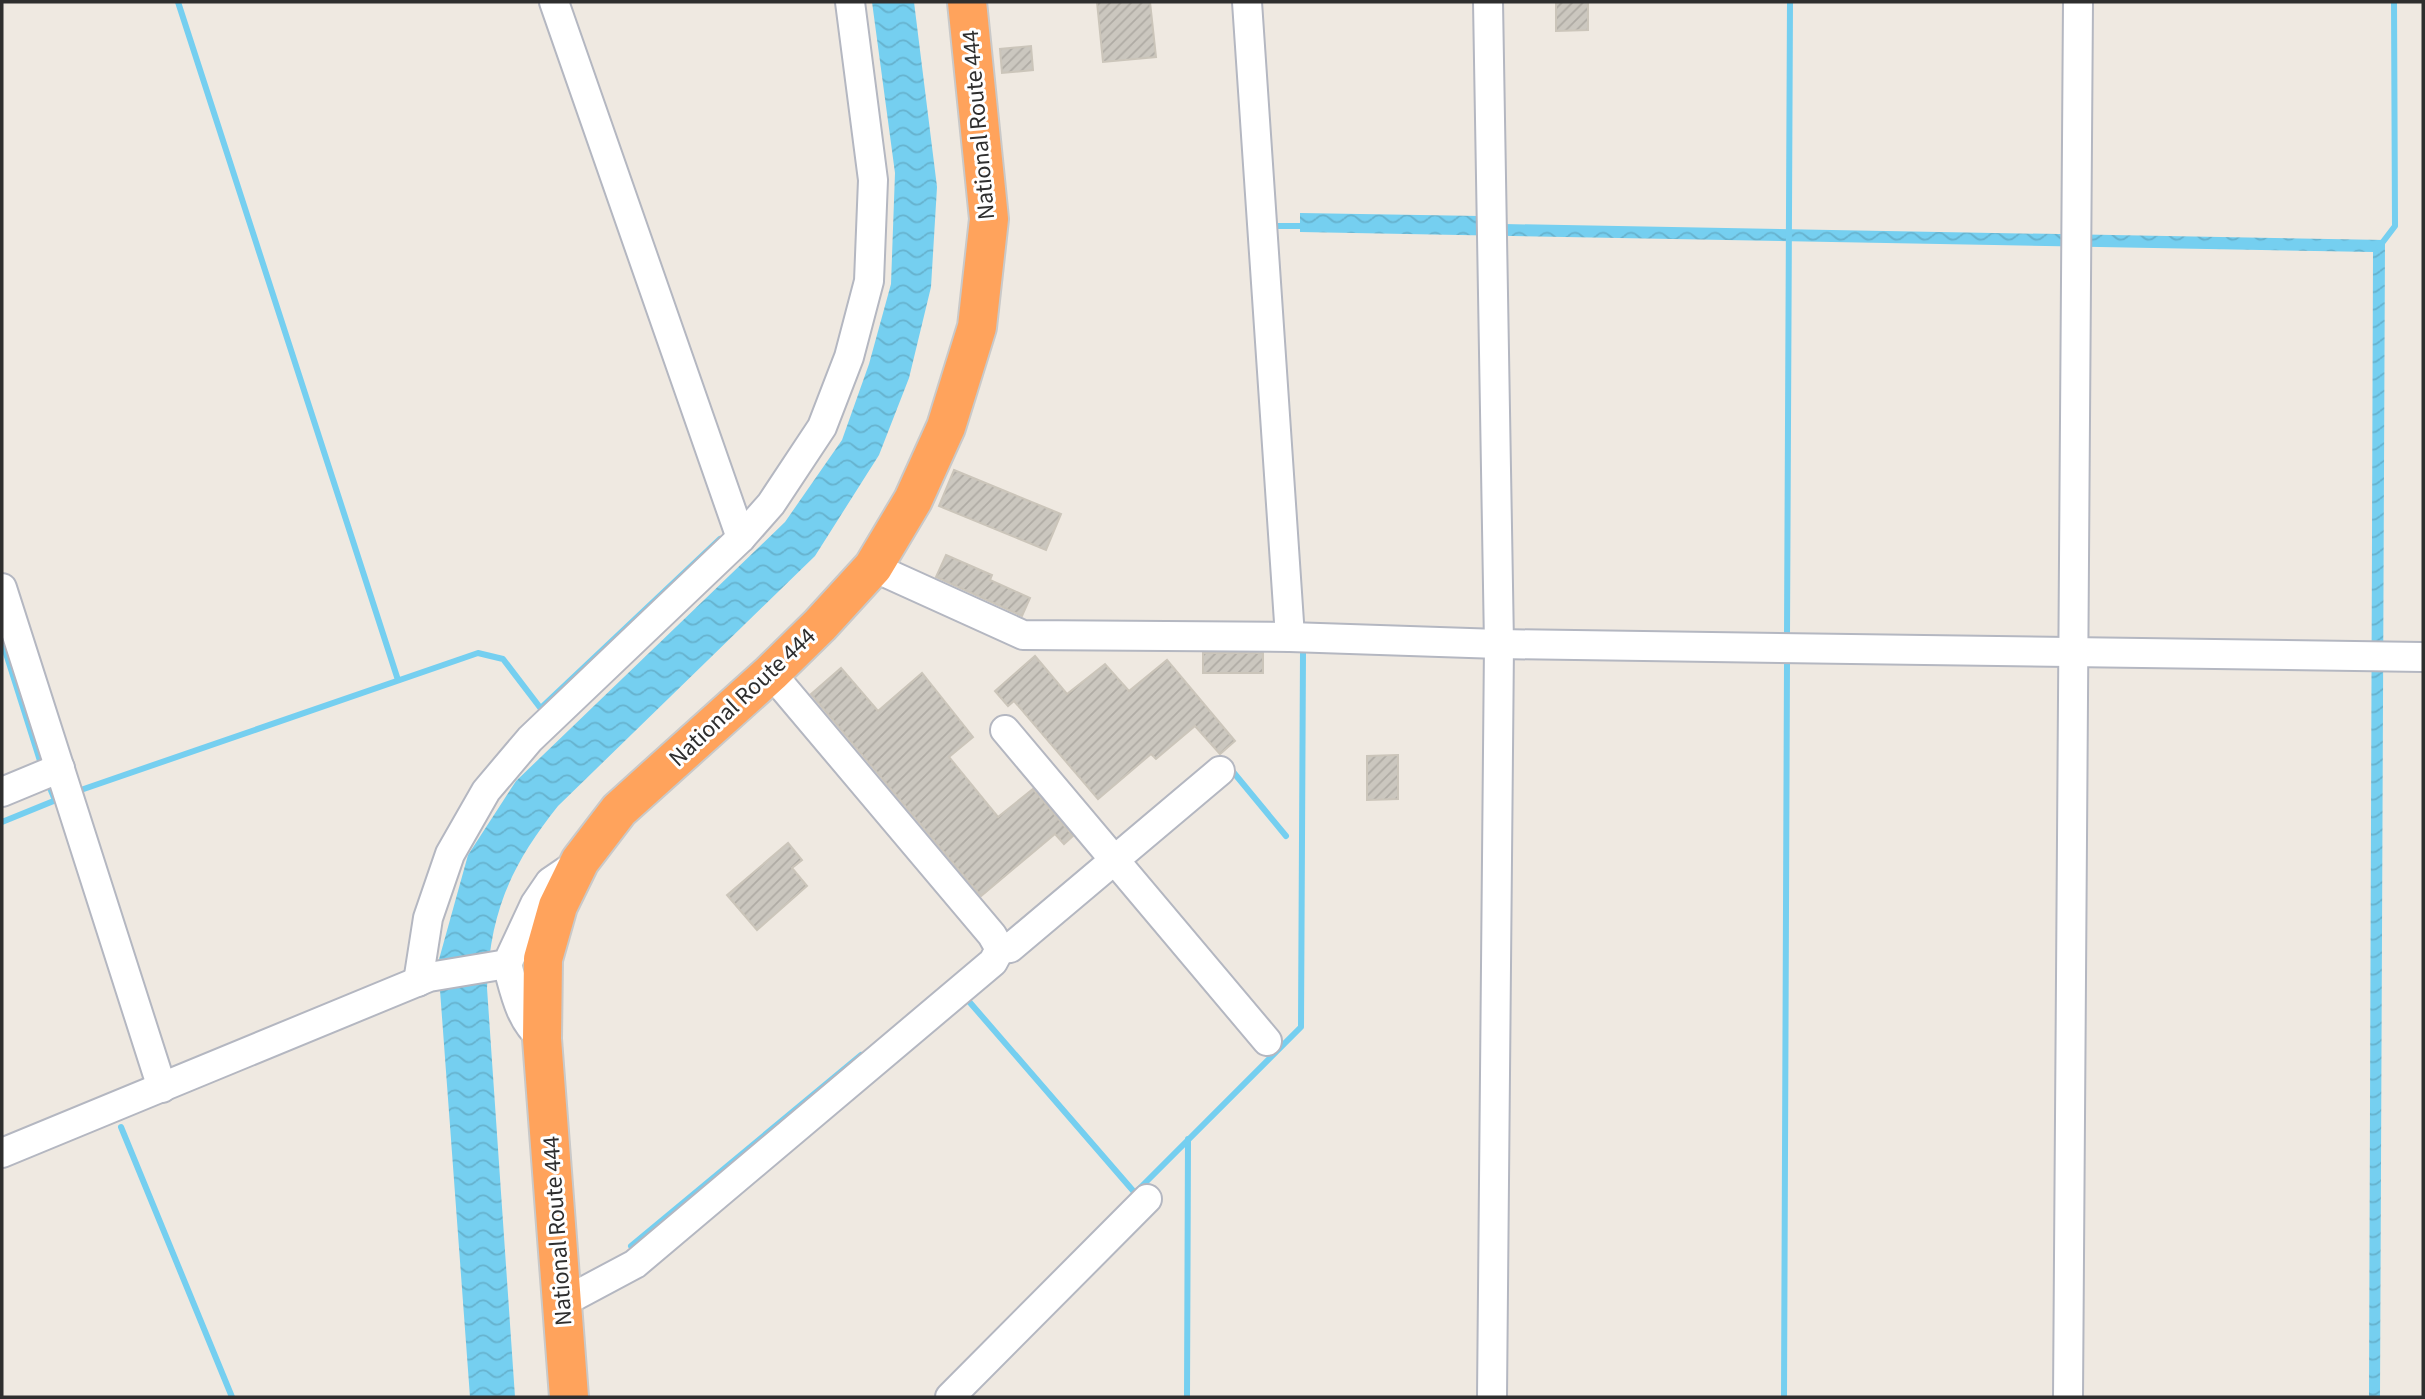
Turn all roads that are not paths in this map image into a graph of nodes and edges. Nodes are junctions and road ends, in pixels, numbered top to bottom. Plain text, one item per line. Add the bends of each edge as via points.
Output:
1 (554, 2) edge
2 (850, 2) edge
3 (967, 2) edge
4 (1247, 2) edge
5 (1488, 2) edge
6 (2078, 2) edge
7 (741, 538) junction
8 (873, 567) junction
9 (2, 588) edge
10 (1290, 637) junction
11 (1499, 644) junction
12 (2072, 651) junction
13 (2423, 657) edge
14 (771, 673) junction
15 (1005, 730) dead end
16 (1220, 771) dead end
17 (65, 786) junction
18 (2, 792) edge
19 (1115, 860) junction
20 (580, 861) junction
21 (999, 949) junction
22 (503, 964) junction
23 (423, 980) junction
24 (542, 1039) junction
25 (1267, 1041) dead end
26 (162, 1088) junction
27 (2, 1153) edge
28 (1147, 1199) dead end
29 (562, 1303) junction
30 (569, 1397) edge
31 (950, 1397) edge
32 (1492, 1397) edge
33 (2068, 1397) edge

1 - 7 street
2 - 7 street via 873,180 869,281 849,357 822,427 771,504
3 - 8 highway, National Route 444 via 989,219 977,327 946,427 914,500
4 - 10 street
5 - 11 street
6 - 12 street
7 - 23 street via 549,720 486,791 450,854 428,918
8 - 10 street via 1023,635
8 - 14 highway, National Route 444
9 - 17 street
10 - 11 street
11 - 12 street
11 - 32 street
12 - 13 street
12 - 33 street
14 - 20 highway, National Route 444 via 619,810
14 - 21 street via 992,935
15 - 19 street
16 - 19 street
17 - 18 street
17 - 26 street
19 - 21 street via 1010,948
19 - 25 street
20 - 22 street via 542,893
20 - 24 highway, National Route 444 via 558,906 542,959
21 - 29 street via 993,962 635,1264
22 - 23 street
22 - 24 street via 520,1010
23 - 26 street
24 - 29 highway, National Route 444
26 - 27 street
28 - 31 street
29 - 30 highway, National Route 444

